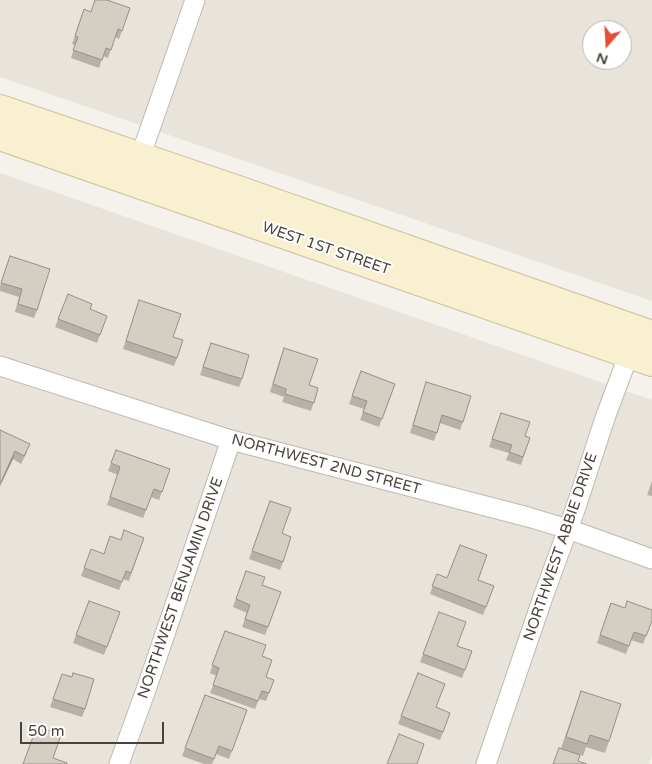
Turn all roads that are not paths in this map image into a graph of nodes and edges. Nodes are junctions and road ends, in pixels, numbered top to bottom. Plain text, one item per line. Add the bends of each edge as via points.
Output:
1 (196, 0) edge
2 (0, 110) edge
3 (0, 136) edge
4 (140, 156) junction
5 (132, 182) junction
6 (643, 345) edge
7 (0, 366) edge
8 (231, 440) junction
9 (568, 529) junction
10 (652, 559) edge
11 (119, 764) edge
12 (486, 764) edge

1 - 4 street
2 - 4 main road, WEST 1ST STREET
3 - 5 main road, WEST 1ST STREET
4 - 5 street
4 - 6 main road, WEST 1ST STREET
5 - 6 main road, WEST 1ST STREET
6 - 9 street, NORTHWEST ABBIE DRIVE via 605,418
7 - 8 street, NORTHWEST 2ND STREET
8 - 9 street, NORTHWEST 2ND STREET
8 - 11 street, NORTHWEST BENJAMIN DRIVE
9 - 10 street, NORTHWEST 2ND STREET
9 - 12 street, NORTHWEST ABBIE DRIVE

